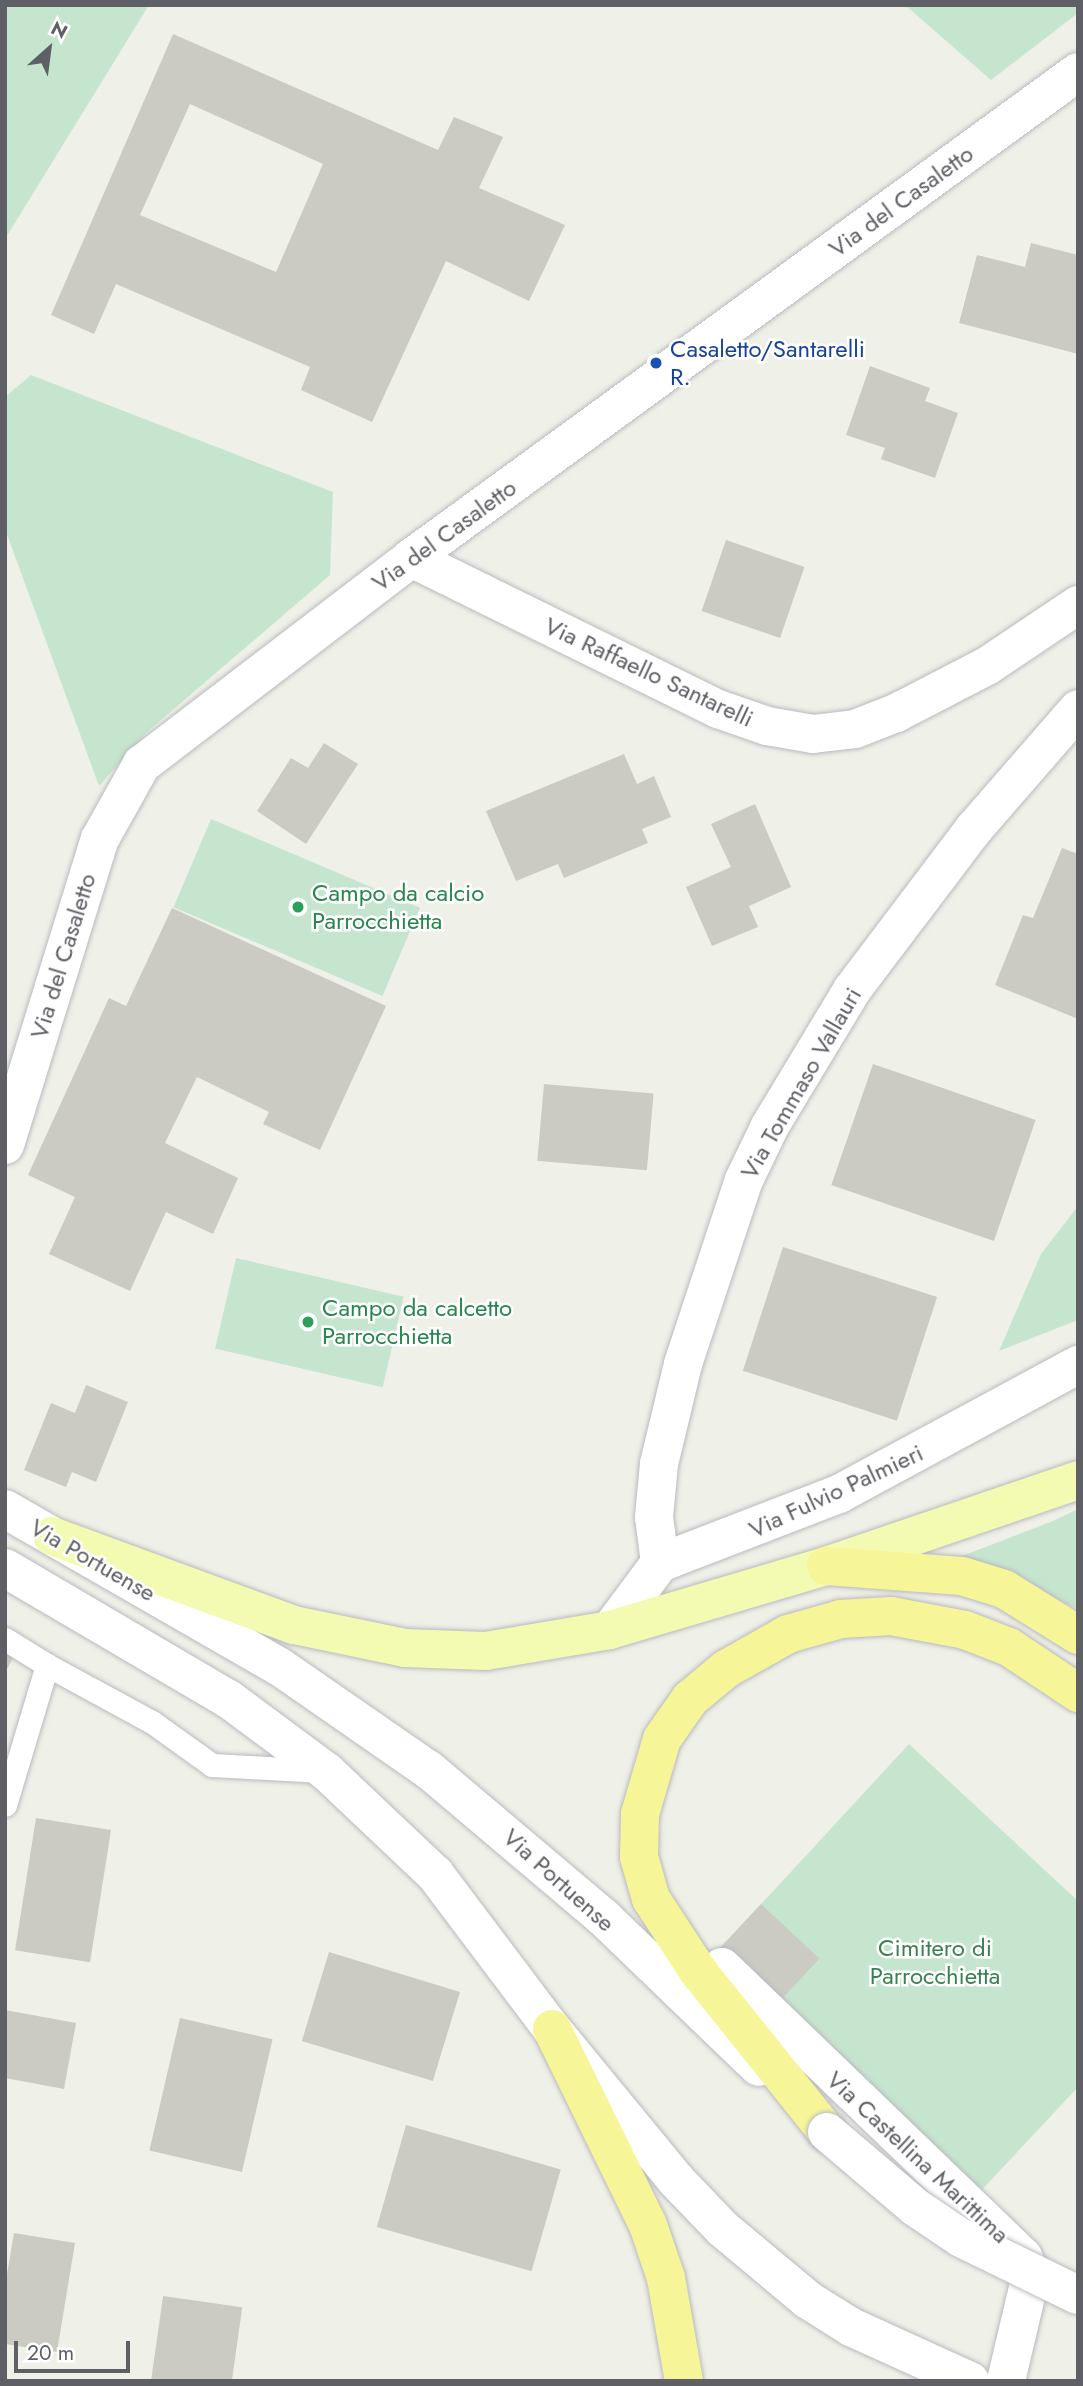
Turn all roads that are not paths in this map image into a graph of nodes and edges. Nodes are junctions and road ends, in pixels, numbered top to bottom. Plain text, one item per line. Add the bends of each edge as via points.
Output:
1 (1078, 72) edge
2 (411, 558) junction
3 (1078, 605) edge
4 (1078, 709) edge
5 (5, 1145) edge
6 (1078, 1365) edge
7 (1078, 1480) edge
8 (5, 1509) edge
9 (52, 1536) junction
10 (660, 1563) junction
11 (826, 1566) junction
12 (5, 1568) edge
13 (610, 1630) junction
14 (1078, 1635) edge
15 (5, 1639) edge
16 (47, 1665) junction
17 (1078, 1693) edge
18 (327, 1772) junction
19 (5, 1805) edge
20 (722, 1967) dead end
21 (552, 2029) junction
22 (827, 2132) junction
23 (1078, 2295) edge
24 (684, 2381) edge
25 (970, 2381) edge
26 (1006, 2381) edge

1 - 2 street, Via del Casaletto
2 - 3 street, Via Raffaello Santarelli via 718,709 767,726 813,734 855,729 896,713 987,666
2 - 5 street, Via del Casaletto via 164,743 126,787 87,876
4 - 10 street, Via Tommaso Vallauri via 973,830 852,990 770,1126 744,1180 682,1364 659,1464 654,1517
6 - 10 street, Via Fulvio Palmieri via 839,1494 746,1534
7 - 11 main road
8 - 9 street, Via Portuense
9 - 13 main road via 294,1625 360,1641 486,1651
9 - 22 street, Via Portuense via 347,1710 460,1793 603,1917
10 - 13 street
11 - 13 main road
11 - 14 highway via 961,1576 1004,1589
12 - 18 street, Via Portuense via 230,1700
15 - 16 lane
16 - 18 lane via 152,1722 212,1765
16 - 19 lane
17 - 22 highway via 1009,1647 965,1630 891,1616 841,1619 788,1634 726,1668 690,1699 654,1756 639,1830 639,1857 651,1899 698,1971
18 - 21 street, Via Portuense via 435,1874
20 - 26 street, Via Castellina Marittima via 1023,2257 1031,2276
21 - 24 highway via 649,2225 666,2278
21 - 25 street, Via Portuense via 675,2179 766,2267 851,2327
22 - 23 street, Via Portuense, bridge via 915,2207 961,2238

